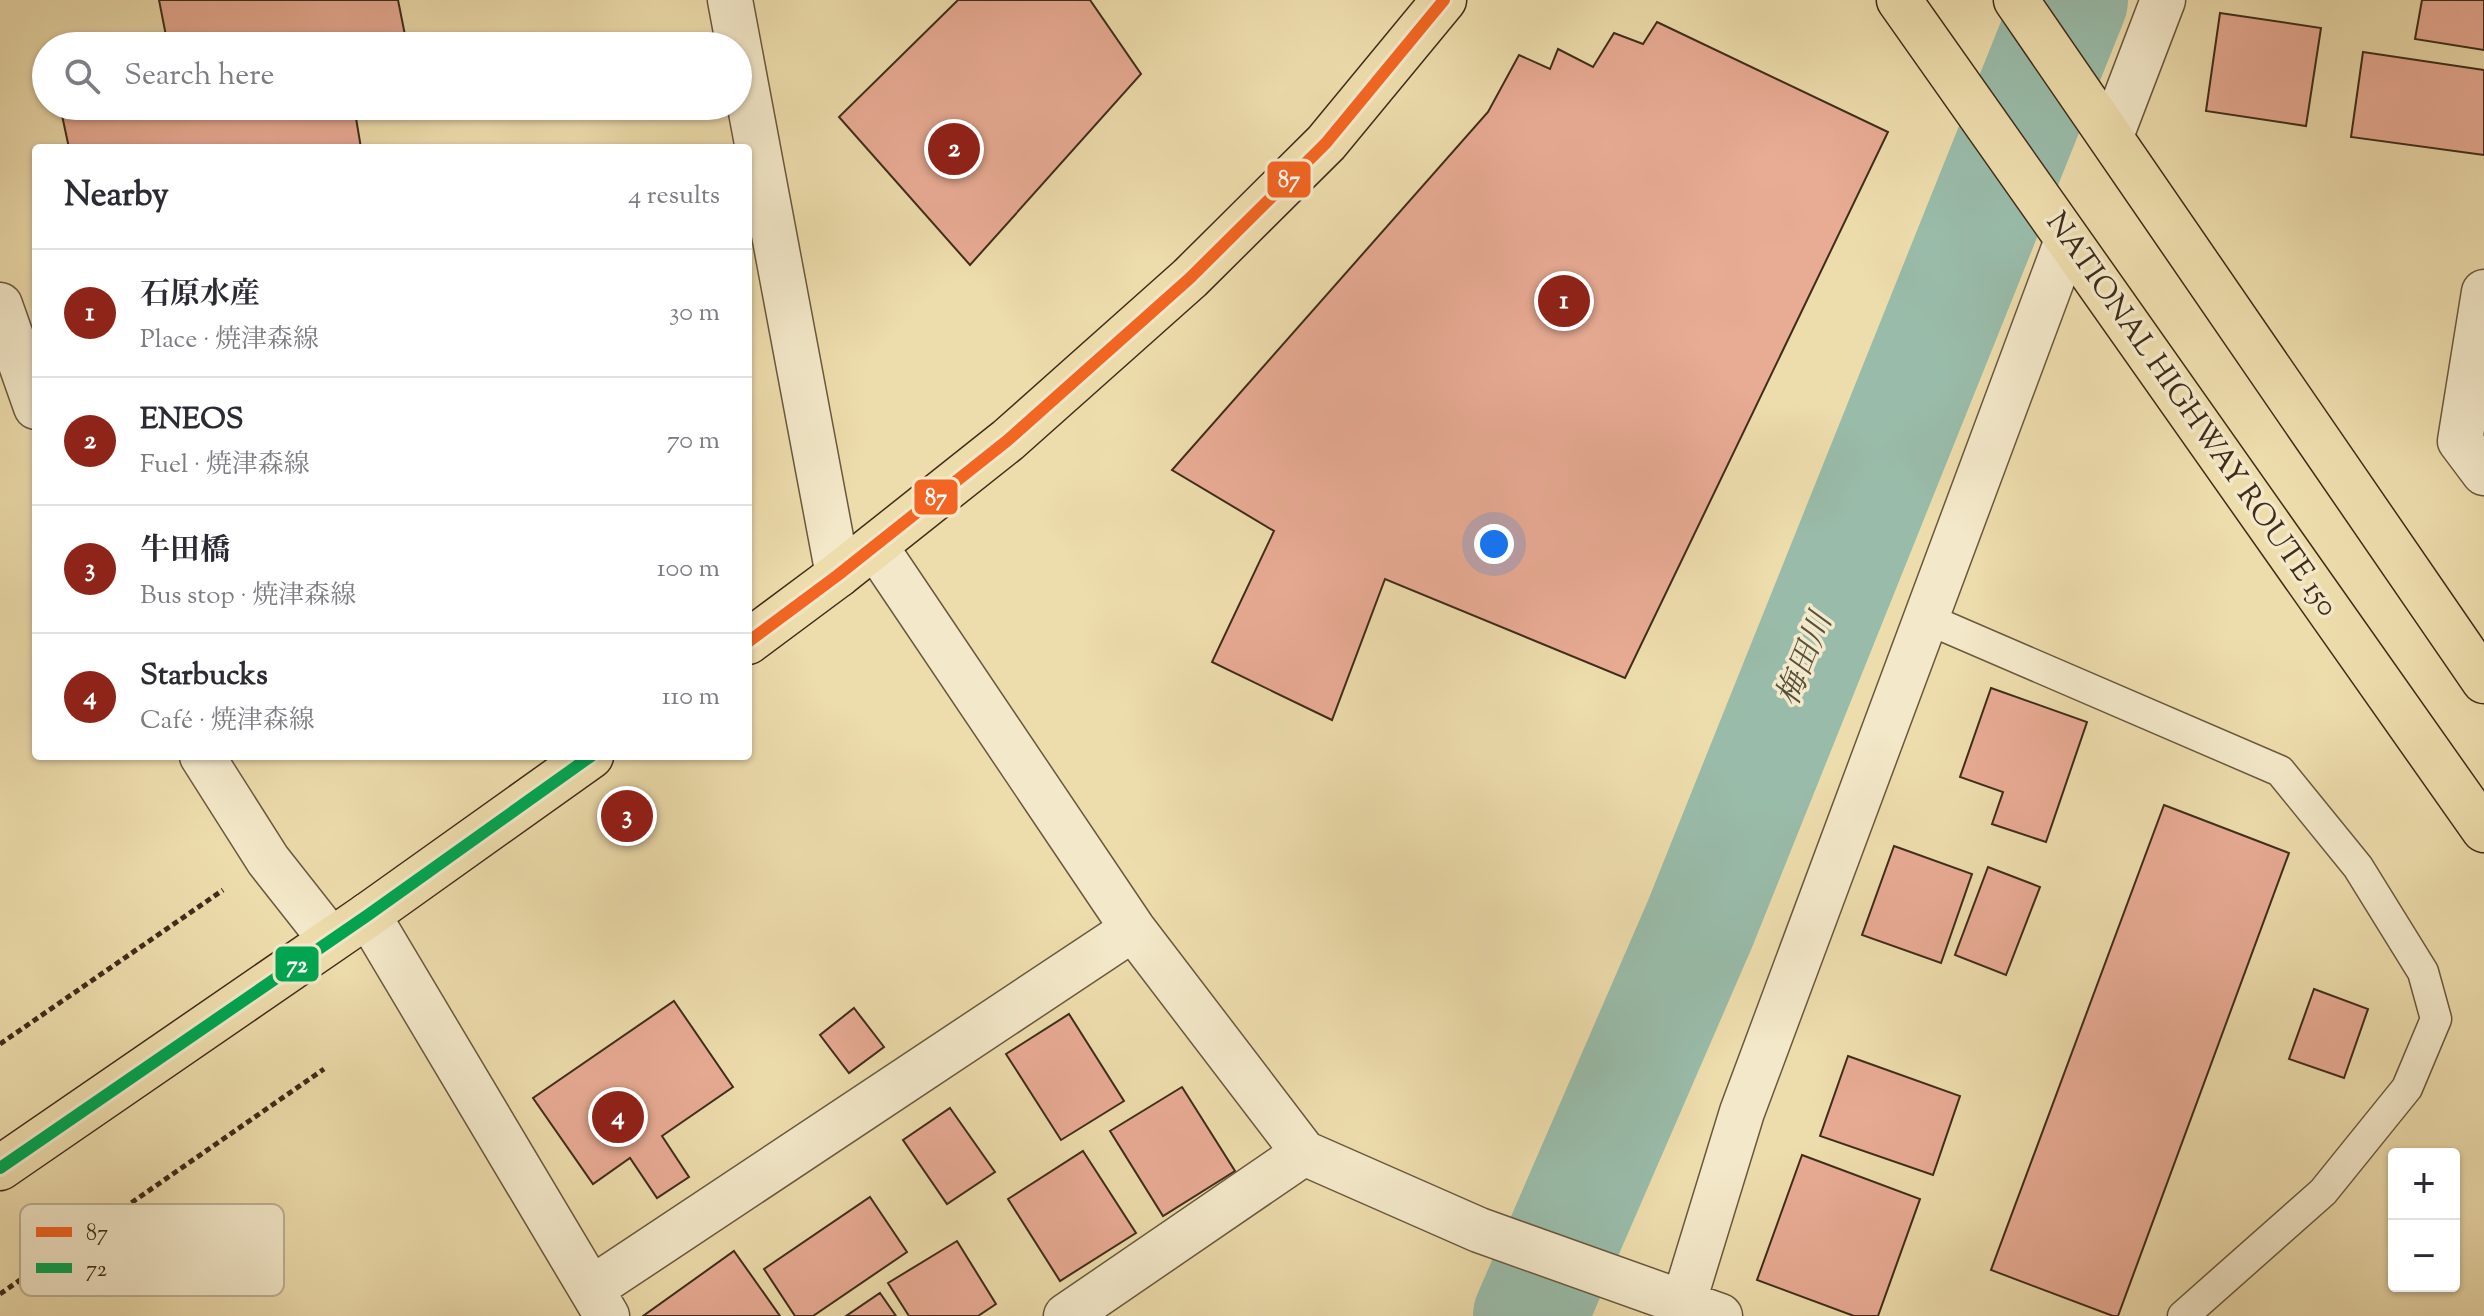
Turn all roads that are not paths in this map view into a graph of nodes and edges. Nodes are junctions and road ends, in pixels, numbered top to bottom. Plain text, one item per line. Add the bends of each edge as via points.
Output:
1 (730, 0) edge
2 (1444, 0) edge
3 (1899, 0) edge
4 (2016, 0) edge
5 (2163, 0) edge
6 (736, 32) edge
7 (752, 117) edge
8 (2111, 136) junction
9 (2067, 240) junction
10 (2484, 292) edge
11 (0, 305) edge
12 (32, 396) edge
13 (2484, 473) edge
14 (875, 546) junction
15 (838, 575) junction
16 (1925, 618) junction
17 (752, 639) edge
18 (2484, 681) edge
19 (205, 760) edge
20 (585, 760) edge
21 (2484, 830) edge
22 (368, 915) junction
23 (1133, 929) junction
24 (331, 940) junction
25 (1304, 1153) junction
26 (0, 1168) edge
27 (599, 1302) edge
28 (1702, 1309) edge
29 (1066, 1316) edge
30 (2183, 1316) edge

1 - 6 street
2 - 14 main road via 1326,143 1190,278 1008,440
3 - 9 main road, NATIONAL HIGHWAY ROUTE 150
4 - 8 main road
5 - 8 street
7 - 15 street
8 - 18 main road
9 - 16 street
9 - 21 main road, NATIONAL HIGHWAY ROUTE 150
10 - 13 street via 2460,441
11 - 12 street
14 - 15 main road
14 - 23 street
15 - 17 main road
16 - 28 street via 1742,1112
16 - 30 lane via 2280,771 2358,867 2423,972 2436,1019 2407,1088 2323,1192
19 - 24 street via 268,860
20 - 22 main road
22 - 24 main road
22 - 27 street
23 - 25 street
23 - 27 street
24 - 26 main road
25 - 28 street via 1479,1230
25 - 29 street

